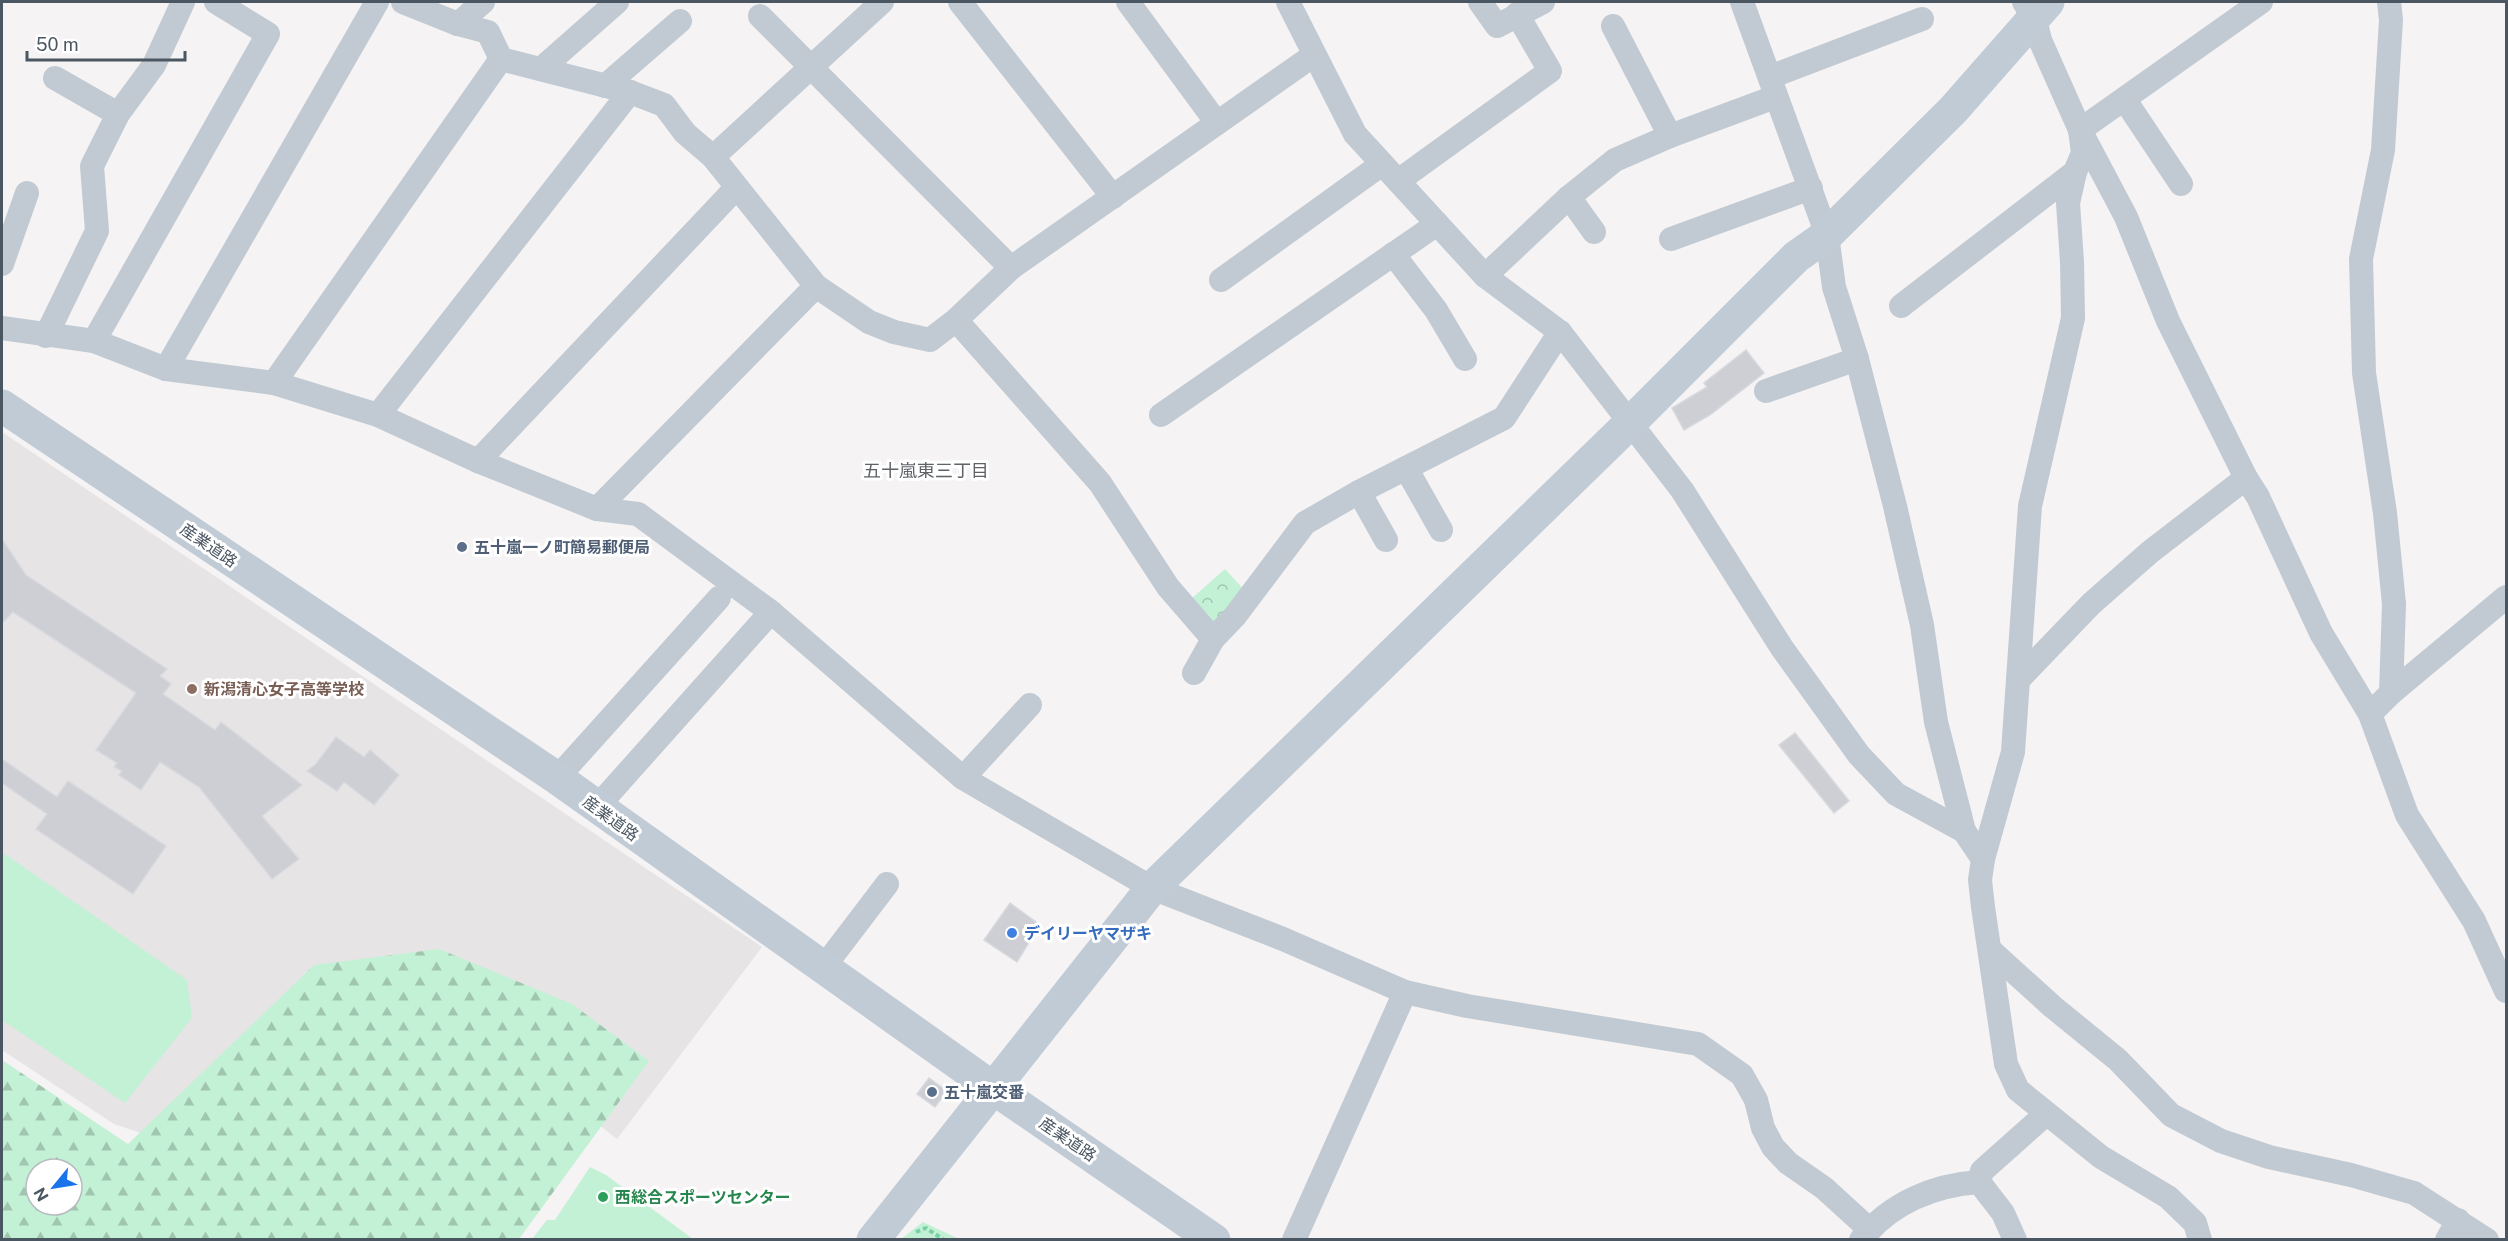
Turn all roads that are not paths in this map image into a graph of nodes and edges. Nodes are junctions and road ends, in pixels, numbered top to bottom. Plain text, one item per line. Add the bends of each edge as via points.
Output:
1 (183, 2) edge
2 (216, 2) edge
3 (377, 2) edge
4 (403, 2) edge
5 (483, 2) edge
6 (617, 2) edge
7 (882, 2) edge
8 (960, 2) edge
9 (1128, 2) edge
10 (1288, 2) edge
11 (1480, 2) edge
12 (1543, 2) edge
13 (1742, 2) edge
14 (2261, 2) edge
15 (2389, 2) edge
16 (2036, 8) edge
17 (1517, 14) junction
18 (760, 16) dead end
19 (1922, 19) dead end
20 (680, 21) dead end
21 (458, 24) junction
22 (1613, 26) dead end
23 (1314, 55) junction
24 (501, 59) junction
25 (810, 66) junction
26 (541, 69) junction
27 (55, 78) dead end
28 (605, 86) junction
29 (1773, 87) junction
30 (630, 92) junction
31 (2125, 100) junction
32 (118, 114) junction
33 (1217, 123) junction
34 (2080, 130) junction
35 (1670, 136) junction
36 (713, 157) junction
37 (2075, 172) junction
38 (1390, 173) junction
39 (2181, 184) dead end
40 (736, 188) junction
41 (1811, 188) junction
42 (27, 193) dead end
43 (1113, 196) junction
44 (1569, 197) junction
45 (1437, 224) junction
46 (1594, 232) dead end
47 (1827, 235) junction
48 (1671, 239) dead end
49 (1393, 254) junction
50 (2, 264) edge
51 (1011, 268) junction
52 (1485, 276) junction
53 (1221, 280) dead end
54 (816, 286) junction
55 (1901, 306) dead end
56 (956, 321) junction
57 (2, 328) edge
58 (1560, 332) junction
59 (46, 336) junction
60 (94, 342) junction
61 (1465, 359) dead end
62 (1857, 359) junction
63 (166, 369) junction
64 (274, 383) junction
65 (1766, 391) dead end
66 (2, 406) edge
67 (378, 415) junction
68 (1161, 415) dead end
69 (1630, 423) junction
70 (478, 461) junction
71 (1406, 468) junction
72 (2246, 478) junction
73 (1359, 492) junction
74 (597, 509) junction
75 (1441, 530) dead end
76 (1386, 540) dead end
77 (2506, 597) edge
78 (719, 598) dead end
79 (771, 612) junction
80 (1213, 639) junction
81 (1194, 673) dead end
82 (2018, 680) junction
83 (2391, 693) junction
84 (1030, 705) dead end
85 (2370, 714) junction
86 (556, 778) junction
87 (963, 778) junction
88 (596, 808) junction
89 (1964, 831) junction
90 (1983, 859) junction
91 (887, 884) dead end
92 (1152, 888) junction
93 (1990, 950) junction
94 (823, 968) junction
95 (2506, 991) edge
96 (1405, 993) junction
97 (993, 1088) junction
98 (2046, 1114) junction
99 (1979, 1182) junction
100 (2452, 1230) edge
101 (1865, 1234) edge
102 (873, 1239) edge
103 (1214, 1239) edge
104 (1294, 1239) edge
105 (2015, 1239) edge
106 (2200, 1239) edge
107 (2487, 1239) edge

1 - 32 street via 154,65
2 - 60 street via 268,34
3 - 63 street
4 - 21 street
5 - 21 street
6 - 26 street
7 - 25 street
8 - 43 street
9 - 33 street
10 - 23 street
11 - 17 street via 1497,26
12 - 17 street
13 - 29 street
14 - 31 street
15 - 83 street via 2383,150 2361,271 2364,373 2394,604
16 - 34 street via 2040,40
16 - 47 street via 1953,110
17 - 38 street via 1550,71
18 - 25 street
19 - 29 street
20 - 28 street
21 - 24 street via 488,32
22 - 35 street
23 - 33 street
23 - 38 street via 1355,134
24 - 26 street
24 - 64 street
25 - 36 street
25 - 51 street
26 - 28 street
27 - 32 street
28 - 30 street
29 - 35 street
29 - 41 street
30 - 36 street via 664,105 685,133
30 - 67 street
31 - 34 street
31 - 39 street
32 - 59 street via 92,166 96,231
33 - 43 street
34 - 37 street via 2083,153
34 - 72 street via 2126,217 2168,321
35 - 44 street via 1615,160
36 - 40 street
37 - 55 street
37 - 82 street via 2068,203 2073,318 2030,506
38 - 45 street
38 - 53 street
40 - 54 street
40 - 70 street
41 - 47 street
41 - 48 street
42 - 50 street
43 - 51 street
44 - 46 street
44 - 52 street
45 - 49 street
45 - 52 street
47 - 62 street via 1834,287
47 - 69 street via 1796,257
49 - 61 street via 1436,310
49 - 68 street
51 - 56 street
52 - 58 street
54 - 56 street via 868,322 894,332 930,340
54 - 74 street
56 - 80 street via 1100,483 1168,587
57 - 59 street
58 - 69 street
58 - 71 street via 1504,418
59 - 60 street
60 - 63 street
62 - 65 street
62 - 89 street via 1920,614 1936,722
63 - 64 street
64 - 67 street
66 - 86 street, 産業道路
67 - 70 street
69 - 89 street via 1682,490 1782,648 1859,755 1896,794
69 - 92 street
70 - 74 street
71 - 73 street
71 - 75 street
72 - 82 street via 2150,552 2091,604
72 - 85 street via 2321,633
73 - 76 street
73 - 80 street via 1305,523
74 - 79 street via 638,514
77 - 83 street
78 - 86 street
79 - 87 street
79 - 88 street
80 - 81 street
82 - 90 street via 2013,752
83 - 85 street
84 - 87 street
85 - 95 street via 2407,815 2474,921
86 - 88 street, 産業道路
87 - 92 street
88 - 94 street, 産業道路
89 - 90 street
90 - 93 street via 1980,880
91 - 94 street
92 - 96 street via 1283,939
92 - 97 street
93 - 98 street via 2006,1064 2018,1090
93 - 100 street via 2118,1060 2170,1115 2221,1141 2269,1157 2351,1174 2414,1193
94 - 97 street, 産業道路
96 - 101 street via 1698,1044 1742,1075 1773,1147 1788,1163 1824,1188
96 - 104 street
97 - 102 street
97 - 103 street, 産業道路
98 - 99 street via 1982,1171
98 - 106 street via 2101,1157 2168,1197 2195,1223
99 - 101 street via 1910,1199
99 - 105 street via 2003,1213
100 - 107 street

